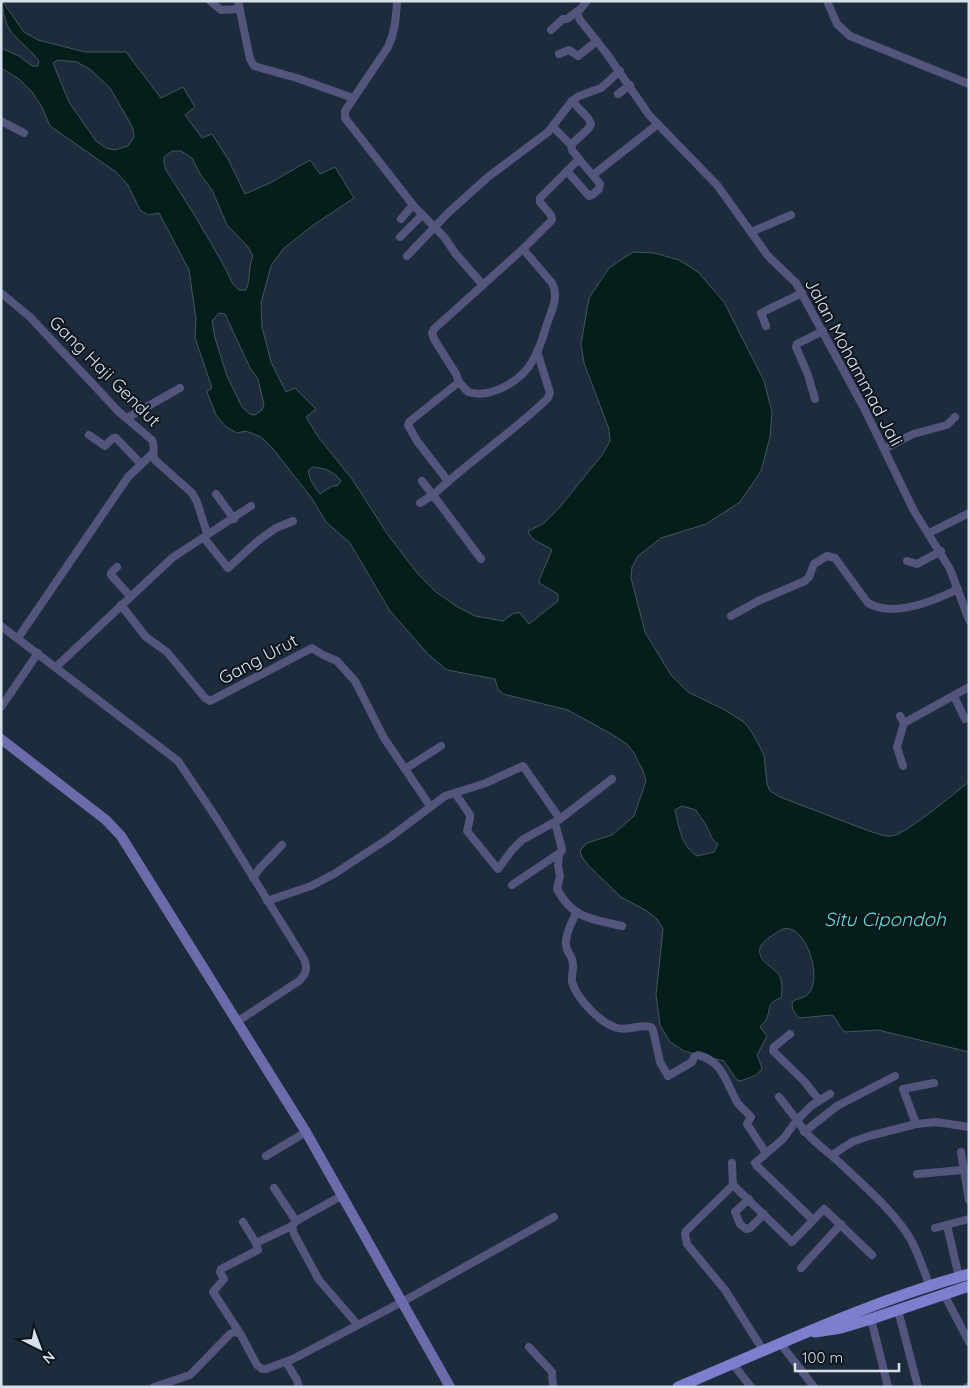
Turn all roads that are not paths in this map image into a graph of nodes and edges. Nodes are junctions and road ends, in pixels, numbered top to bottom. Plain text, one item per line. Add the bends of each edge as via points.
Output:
1 (210, 1) edge
2 (397, 1) edge
3 (587, 1) edge
4 (827, 1) edge
5 (239, 5) edge
6 (579, 10) junction
7 (551, 30) dead end
8 (597, 41) junction
9 (559, 54) dead end
10 (620, 71) junction
11 (969, 84) edge
12 (630, 85) junction
13 (618, 94) dead end
14 (352, 98) junction
15 (572, 102) junction
16 (1, 120) edge
17 (658, 124) junction
18 (553, 127) junction
19 (24, 133) dead end
20 (570, 145) junction
21 (579, 159) junction
22 (567, 171) junction
23 (593, 175) junction
24 (413, 205) junction
25 (422, 215) junction
26 (791, 215) dead end
27 (401, 220) dead end
28 (435, 228) junction
29 (751, 232) junction
30 (400, 237) dead end
31 (523, 250) junction
32 (407, 256) dead end
33 (483, 285) junction
34 (802, 293) junction
35 (1, 294) edge
36 (766, 326) dead end
37 (823, 331) junction
38 (537, 351) junction
39 (459, 382) junction
40 (180, 388) dead end
41 (815, 399) dead end
42 (955, 417) dead end
43 (127, 418) junction
44 (89, 435) dead end
45 (884, 448) junction
46 (153, 453) junction
47 (141, 464) junction
48 (422, 481) dead end
49 (448, 481) junction
50 (216, 494) dead end
51 (433, 495) junction
52 (420, 503) dead end
53 (251, 506) dead end
54 (969, 513) edge
55 (234, 519) junction
56 (293, 520) dead end
57 (928, 533) junction
58 (205, 536) junction
59 (941, 551) junction
60 (481, 559) dead end
61 (906, 561) dead end
62 (117, 567) dead end
63 (958, 589) junction
64 (130, 596) junction
65 (121, 605) junction
66 (731, 616) dead end
67 (969, 620) edge
68 (1, 626) edge
69 (18, 638) junction
70 (38, 653) junction
71 (56, 667) junction
72 (969, 687) edge
73 (954, 696) junction
74 (1, 707) edge
75 (965, 719) dead end
76 (1, 739) edge
77 (441, 746) dead end
78 (903, 766) dead end
79 (404, 769) junction
80 (612, 780) dead end
81 (455, 793) junction
82 (430, 806) junction
83 (557, 821) junction
84 (282, 845) dead end
85 (559, 854) junction
86 (253, 878) junction
87 (512, 885) dead end
88 (267, 901) junction
89 (576, 913) junction
90 (622, 926) dead end
91 (238, 1021) junction
92 (790, 1034) dead end
93 (894, 1076) dead end
94 (934, 1083) dead end
95 (830, 1094) dead end
96 (779, 1097) dead end
97 (819, 1100) junction
98 (797, 1120) junction
99 (916, 1124) junction
100 (969, 1127) edge
101 (306, 1132) junction
102 (804, 1132) junction
103 (766, 1152) junction
104 (961, 1152) dead end
105 (832, 1155) junction
106 (266, 1156) dead end
107 (732, 1163) dead end
108 (963, 1170) junction
109 (917, 1174) dead end
110 (733, 1185) junction
111 (274, 1188) dead end
112 (343, 1195) junction
113 (749, 1199) junction
114 (969, 1200) edge
115 (764, 1214) junction
116 (554, 1217) dead end
117 (969, 1219) edge
118 (813, 1220) junction
119 (243, 1222) dead end
120 (294, 1223) junction
121 (841, 1224) junction
122 (947, 1225) junction
123 (935, 1228) dead end
124 (256, 1243) junction
125 (872, 1255) dead end
126 (801, 1268) dead end
127 (964, 1276) edge
128 (969, 1286) edge
129 (930, 1287) junction
130 (944, 1294) junction
131 (402, 1302) junction
132 (898, 1310) junction
133 (871, 1319) junction
134 (358, 1325) junction
135 (238, 1333) junction
136 (808, 1333) junction
137 (969, 1342) edge
138 (780, 1343) junction
139 (529, 1347) dead end
140 (763, 1350) junction
141 (286, 1362) junction
142 (732, 1363) junction
143 (701, 1382) edge
144 (154, 1387) edge
145 (299, 1387) edge
146 (450, 1387) edge
147 (553, 1387) edge
148 (678, 1387) edge
149 (751, 1387) edge
150 (814, 1387) edge
151 (888, 1387) edge
152 (918, 1387) edge

1 - 5 street via 221,10
2 - 14 street via 396,26 388,47
3 - 6 street
4 - 11 street via 837,24 850,36
5 - 14 street via 254,66
6 - 7 street
6 - 8 street, Jalan Mohammad Jali via 580,20
8 - 9 street via 578,56 569,50
8 - 10 street, Jalan Mohammad Jali
10 - 12 street, Jalan Mohammad Jali
10 - 15 street via 601,88
12 - 13 street
12 - 17 street, Jalan Mohammad Jali
14 - 24 street via 345,118
15 - 18 street
15 - 20 street via 591,124
16 - 19 street
17 - 23 street
17 - 29 street, Jalan Mohammad Jali via 717,185
18 - 20 street
18 - 28 street via 488,177
20 - 21 street
21 - 22 street
21 - 23 street
22 - 23 street via 589,196 600,186
22 - 31 street via 540,198 552,220
24 - 25 street
24 - 27 street
25 - 28 street
25 - 30 street
26 - 29 street
28 - 32 street
28 - 33 street
29 - 34 street, Jalan Mohammad Jali
31 - 33 street
31 - 38 street via 555,289 554,306
33 - 39 street via 432,333
34 - 36 street via 761,313
34 - 37 street, Jalan Mohammad Jali
35 - 43 street, Gang Haji Gendut via 30,317
37 - 41 street via 796,347
37 - 45 street, Jalan Mohammad Jali
38 - 39 street via 523,373 491,392 468,392
38 - 49 street via 550,393 548,398
39 - 49 street via 408,425
40 - 43 street
42 - 45 street via 947,425 913,434
43 - 46 street, Gang Haji Gendut via 152,440
44 - 47 street via 105,446 116,438
45 - 57 street, Jalan Mohammad Jali
46 - 47 street
46 - 58 street, Gang Haji Gendut via 155,460 192,493
47 - 69 street via 128,478
48 - 51 street
49 - 51 street
50 - 55 street
51 - 52 street
51 - 60 street
53 - 55 street
54 - 57 street
55 - 58 street
56 - 58 street via 259,540 228,568
57 - 59 street, Jalan Mohammad Jali
58 - 64 street via 172,558
59 - 61 street via 917,564
59 - 63 street, Jalan Mohammad Jali
62 - 64 street via 111,573
63 - 66 street via 914,606 884,608 872,605 836,560 827,556 814,564 805,581
63 - 67 street, Jalan Mohammad Jali
64 - 65 street
65 - 71 street
65 - 79 street, Gang Urut via 146,637 167,652 210,701 309,649 333,658 356,681 384,738
68 - 69 street
69 - 70 street
70 - 71 street
70 - 74 street
71 - 86 street via 178,761
72 - 73 street
73 - 75 street
73 - 78 street via 902,719 898,747
76 - 91 street via 106,820 121,836
77 - 79 street
79 - 82 street, Gang Urut
80 - 83 street
81 - 82 street
81 - 83 street via 523,766
81 - 83 street via 470,815 467,830 498,869 522,840
82 - 88 street via 395,834 334,874 311,886
83 - 85 street via 562,849
84 - 86 street
85 - 87 street
85 - 89 street via 557,889
86 - 88 street
88 - 91 street via 304,959 306,972 299,981
89 - 90 street
89 - 103 street via 566,939 566,950 572,960 572,980 586,1004 598,1018 619,1029 651,1026 660,1062 668,1076 698,1055 711,1059 737,1102 751,1117 746,1124
91 - 101 street
92 - 97 street via 774,1047 774,1051
93 - 102 street via 837,1106
94 - 99 street via 903,1089
95 - 97 street
96 - 98 street
97 - 98 street
98 - 102 street
98 - 103 street via 783,1139
99 - 100 street via 936,1122
99 - 105 street via 852,1142
101 - 106 street
101 - 112 street
102 - 105 street
103 - 118 street via 756,1165
104 - 108 street
105 - 129 street via 873,1194 906,1232
107 - 110 street
108 - 109 street
108 - 114 street
110 - 113 street
110 - 140 street via 686,1231 687,1244 726,1290
111 - 120 street
112 - 120 street
112 - 131 street
113 - 115 street
113 - 115 street via 735,1212 740,1224 750,1228
115 - 118 street via 792,1242
116 - 131 street
117 - 122 street
118 - 121 street via 824,1209
119 - 124 street
120 - 124 street
120 - 134 street via 294,1234 319,1280
121 - 125 street
121 - 126 street
122 - 123 street
122 - 127 street
124 - 135 street via 258,1250 221,1269 224,1282 213,1292
127 - 129 main road
128 - 130 main road
129 - 136 main road via 840,1318
130 - 132 main road
130 - 137 street
131 - 134 street
131 - 146 street
132 - 133 main road
132 - 152 street
133 - 136 main road
133 - 151 street
134 - 141 street
135 - 141 street via 259,1368
135 - 144 street via 230,1334 190,1375
136 - 138 main road
138 - 140 main road
138 - 150 street
139 - 147 street via 552,1372
140 - 142 main road
141 - 145 street
142 - 143 main road
142 - 149 street
143 - 148 main road

